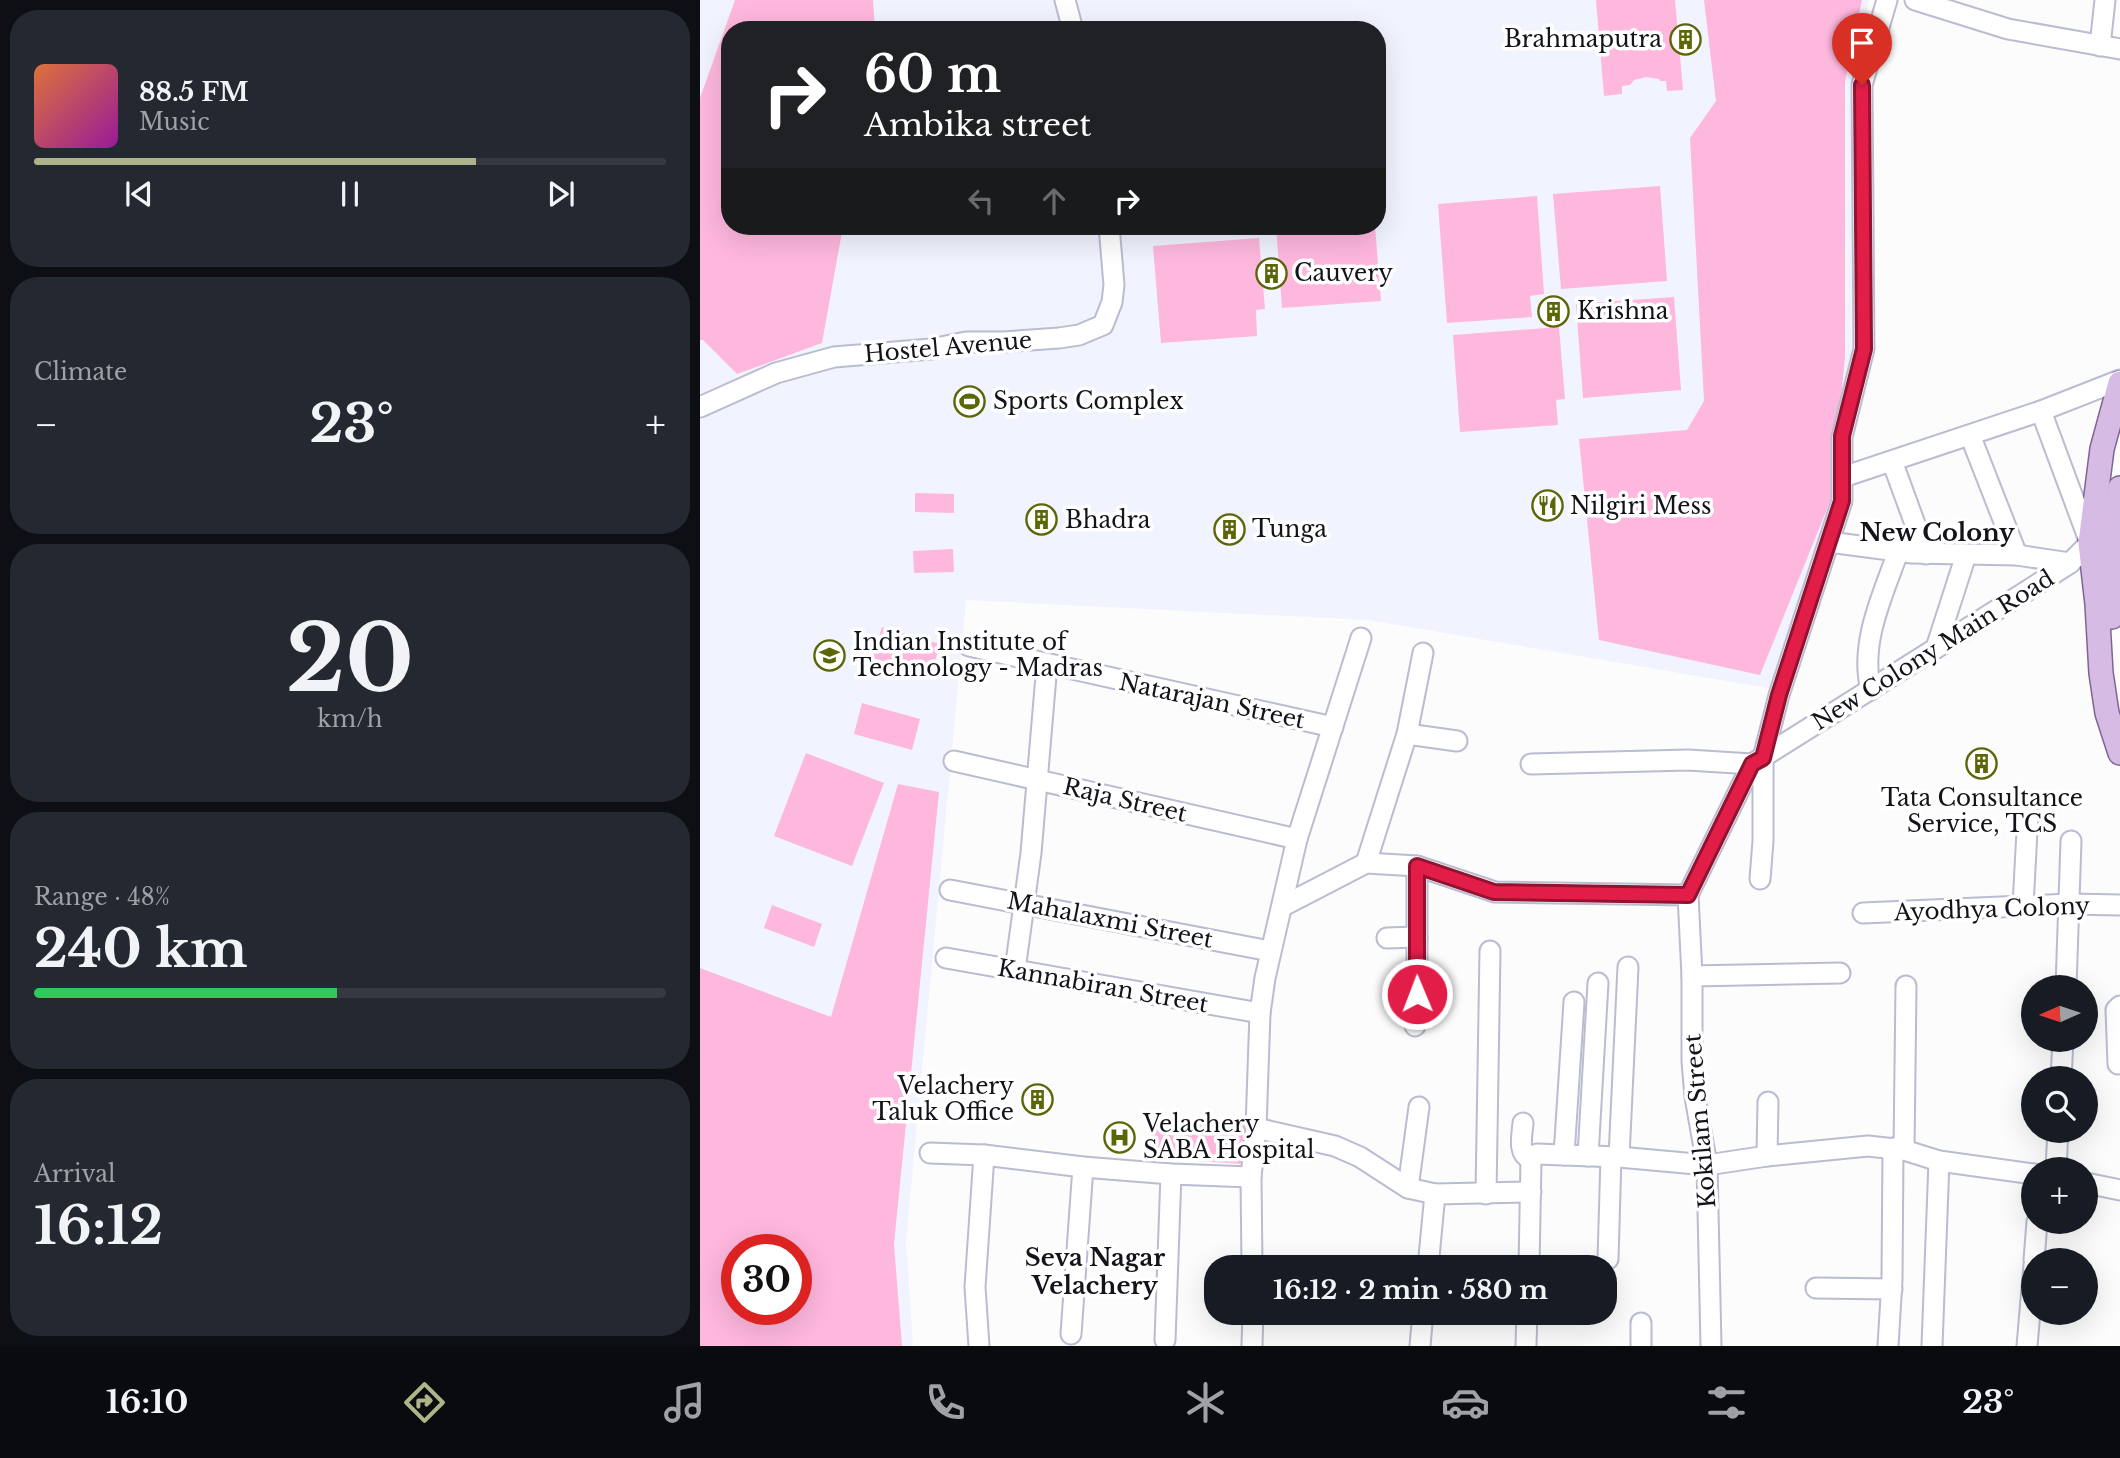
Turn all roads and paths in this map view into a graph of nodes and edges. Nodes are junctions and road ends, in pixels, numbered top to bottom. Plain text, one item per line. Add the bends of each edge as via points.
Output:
1 (1065, 0) edge
2 (1887, 0) edge
3 (1915, 0) edge
4 (2105, 0) edge
5 (1975, 9) edge
6 (1071, 21) edge
7 (2100, 47) junction
8 (2120, 49) edge
9 (1110, 235) edge
10 (2120, 382) edge
11 (700, 407) edge
12 (2041, 411) junction
13 (1970, 435) junction
14 (1892, 461) junction
15 (1843, 477) junction
16 (2120, 488) edge
17 (1829, 542) junction
18 (2091, 543) junction
19 (1898, 552) junction
20 (1926, 554) junction
21 (1966, 555) junction
22 (2017, 555) junction
23 (2070, 563) junction
24 (1361, 638) dead end
25 (969, 646) dead end
26 (1937, 649) junction
27 (1423, 653) dead end
28 (1047, 664) junction
29 (1871, 690) junction
30 (2120, 698) edge
31 (1333, 727) junction
32 (1407, 734) junction
33 (1457, 741) dead end
34 (2120, 754) edge
35 (954, 761) dead end
36 (1758, 761) junction
37 (1531, 764) dead end
38 (1037, 780) junction
39 (2028, 813) dead end
40 (1297, 839) junction
41 (2071, 841) dead end
42 (1366, 863) junction
43 (1417, 866) junction
44 (1760, 879) dead end
45 (950, 890) dead end
46 (1688, 895) junction
47 (1024, 904) junction
48 (2070, 904) junction
49 (2120, 905) edge
50 (1283, 906) junction
51 (2023, 906) junction
52 (1863, 913) dead end
53 (1417, 937) junction
54 (1387, 938) dead end
55 (1270, 951) junction
56 (1490, 951) dead end
57 (946, 958) dead end
58 (1629, 967) dead end
59 (1015, 970) junction
60 (1840, 973) dead end
61 (2067, 975) edge
62 (1692, 976) junction
63 (1598, 984) dead end
64 (1906, 986) dead end
65 (1574, 1002) dead end
66 (2120, 1006) edge
67 (1260, 1013) junction
68 (1415, 1026) dead end
69 (2118, 1064) dead end
70 (1768, 1102) dead end
71 (1419, 1107) dead end
72 (1523, 1123) dead end
73 (1256, 1128) junction
74 (930, 1153) dead end
75 (1914, 1153) junction
76 (1564, 1154) junction
77 (984, 1155) junction
78 (1588, 1156) junction
79 (1767, 1156) junction
80 (1615, 1157) junction
81 (1531, 1159) junction
82 (1707, 1166) junction
83 (1083, 1167) junction
84 (2021, 1172) edge
85 (1171, 1174) junction
86 (1251, 1177) junction
87 (2098, 1185) edge
88 (1408, 1188) junction
89 (2120, 1190) edge
90 (1531, 1192) junction
91 (1435, 1194) junction
92 (1486, 1194) junction
93 (1252, 1255) edge
94 (1429, 1255) edge
95 (1529, 1255) edge
96 (1608, 1255) edge
97 (1816, 1288) dead end
98 (1892, 1289) junction
99 (1641, 1324) dead end
100 (1253, 1325) edge
101 (1422, 1325) edge
102 (1527, 1325) edge
103 (2029, 1325) edge
104 (1071, 1334) dead end
105 (1165, 1340) dead end
106 (979, 1346) edge
107 (1252, 1346) edge
108 (1420, 1346) edge
109 (1526, 1346) edge
110 (1641, 1346) edge
111 (1711, 1346) edge
112 (1888, 1346) edge
113 (1932, 1346) edge
114 (2027, 1346) edge

1 - 6 street
2 - 15 street via 1862,85 1864,349 1842,436
3 - 5 street
4 - 7 street
5 - 7 street via 2008,29
7 - 8 street
9 - 11 street, Hostel Avenue via 1112,302 1102,325 1079,335 834,356 776,373
10 - 12 street
10 - 18 main road via 2102,449
12 - 13 street
12 - 18 street
13 - 14 street
13 - 22 street
14 - 15 street
14 - 20 street
15 - 17 street via 1842,501
16 - 30 main road via 2112,535 2111,608
17 - 19 street
17 - 36 street
18 - 23 street, New Colony Main Road
18 - 34 main road via 2101,673
19 - 20 street
19 - 29 street via 1868,651
20 - 21 street
21 - 22 street
21 - 26 street
22 - 23 street
23 - 26 street, New Colony Main Road
24 - 31 street
25 - 28 street, Natarajan Street
26 - 29 street, New Colony Main Road
27 - 32 street
28 - 31 street, Natarajan Street
28 - 38 street
29 - 36 street, New Colony Main Road
31 - 40 street
32 - 33 street
32 - 42 street
35 - 38 street, Raja Street
36 - 37 street
36 - 44 street via 1763,828
36 - 46 street
38 - 40 street, Raja Street
38 - 47 street
39 - 51 street
40 - 50 street
41 - 48 street
42 - 43 street
42 - 50 street
43 - 46 street via 1494,892
43 - 53 street
45 - 47 street, Mahalaxmi Street
46 - 62 street, Kokilam Street
47 - 55 street, Mahalaxmi Street
47 - 59 street
48 - 49 street, Ayodhya Colony
48 - 51 street, Ayodhya Colony
48 - 61 street
50 - 55 street
51 - 52 street, Ayodhya Colony
53 - 54 street
53 - 68 street
55 - 67 street
56 - 92 street
57 - 59 street, Kannabiran Street
58 - 80 street
59 - 67 street, Kannabiran Street
60 - 62 street
62 - 82 street, Kokilam Street via 1692,1061
63 - 78 street
64 - 75 street
65 - 76 street
66 - 69 street via 2116,1010
67 - 73 street
70 - 79 street
71 - 88 street
72 - 81 street via 1522,1152
73 - 86 street
73 - 88 street via 1335,1146
74 - 77 street
75 - 79 street via 1868,1146
75 - 84 street
75 - 98 street
75 - 113 street
76 - 78 street
76 - 81 street via 1537,1154
77 - 83 street
77 - 106 street via 975,1287
78 - 80 street
79 - 82 street
80 - 82 street
80 - 96 street
81 - 90 street
82 - 111 street, Kokilam Street
83 - 85 street
83 - 104 street
85 - 86 street
85 - 105 street
86 - 93 street
87 - 89 street
88 - 91 street
90 - 92 street
90 - 95 street
91 - 92 street
91 - 94 street
97 - 98 street
98 - 112 street
99 - 110 street
100 - 107 street
101 - 108 street
102 - 109 street
103 - 114 street

